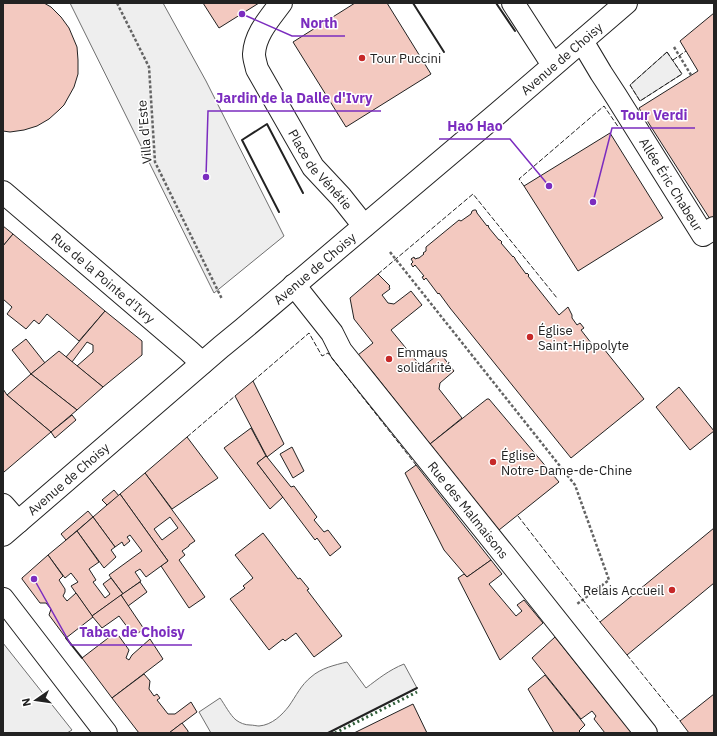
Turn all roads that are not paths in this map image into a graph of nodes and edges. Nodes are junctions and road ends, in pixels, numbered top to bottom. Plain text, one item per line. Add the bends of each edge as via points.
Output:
1 (281, 3) edge
2 (513, 3) edge
3 (626, 3) edge
4 (582, 41) junction
5 (553, 65) junction
6 (3, 192) edge
7 (364, 226) junction
8 (714, 228) edge
9 (294, 286) junction
10 (202, 363) junction
11 (3, 506) edge
12 (11, 528) edge
13 (3, 599) edge
14 (106, 733) edge
15 (646, 733) edge

1 - 7 street, Place de Vénétie via 263,26 257,42 254,54 257,69 313,167
2 - 5 street
3 - 4 street, Avenue de Choisy
4 - 5 street, Avenue de Choisy
4 - 8 street, Allée Éric Chabeur via 703,235
5 - 7 street, Avenue de Choisy
6 - 10 street, Rue de la Pointe d'Ivry
7 - 9 street, Avenue de Choisy
9 - 10 street, Avenue de Choisy
9 - 15 street, Rue des Malmaisons via 332,333 341,352
10 - 12 street, Avenue de Choisy
11 - 12 street
13 - 14 street

